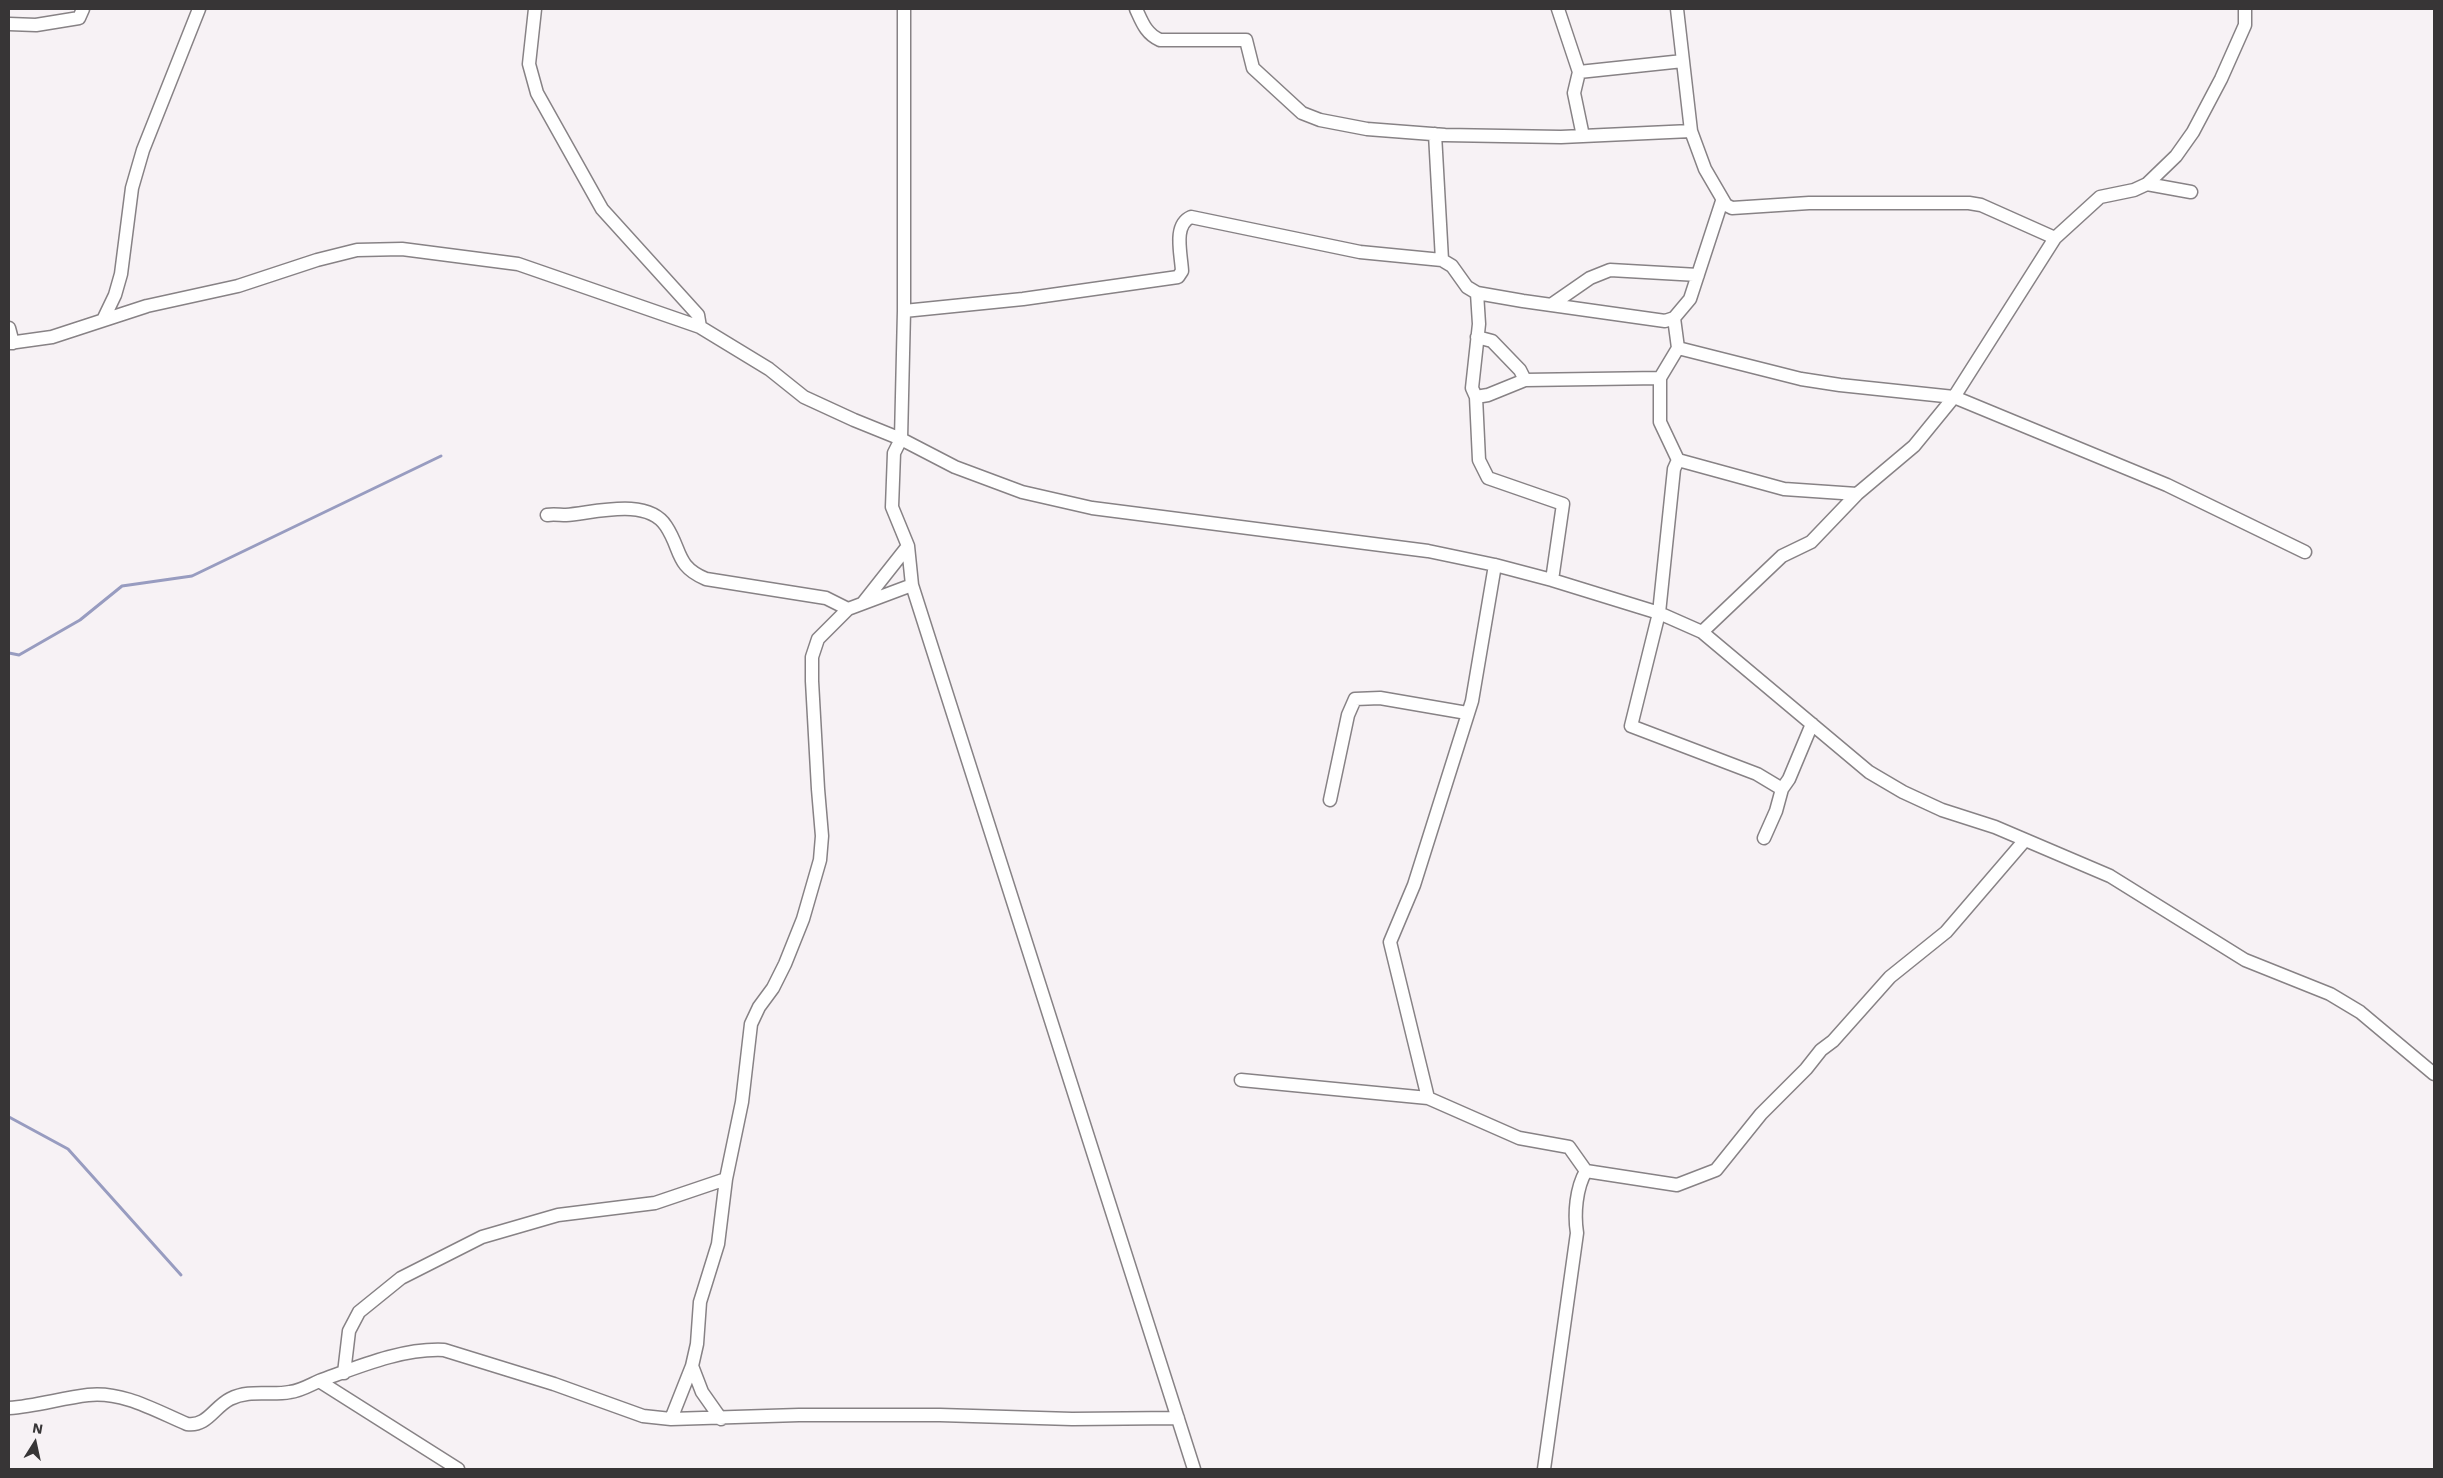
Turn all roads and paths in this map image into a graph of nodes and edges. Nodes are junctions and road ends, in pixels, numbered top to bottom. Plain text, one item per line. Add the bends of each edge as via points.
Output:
1 (83, 9) edge
2 (199, 9) edge
3 (536, 9) edge
4 (904, 9) edge
5 (1136, 9) edge
6 (1558, 9) edge
7 (1677, 9) edge
8 (2245, 9) edge
9 (9, 24) edge
10 (1683, 61) junction
11 (1579, 72) junction
12 (1691, 131) junction
13 (1435, 134) junction
14 (1584, 136) junction
15 (2147, 184) junction
16 (2191, 192) dead end
17 (1722, 201) junction
18 (2055, 238) junction
19 (1442, 260) junction
20 (1698, 275) junction
21 (1477, 293) junction
22 (1550, 305) junction
23 (904, 312) junction
24 (1674, 318) junction
25 (103, 320) junction
26 (9, 328) edge
27 (700, 328) junction
28 (1477, 337) junction
29 (11, 343) edge
30 (1678, 348) junction
31 (1660, 378) junction
32 (1525, 380) junction
33 (1476, 396) junction
34 (1954, 397) junction
35 (901, 438) junction
36 (1678, 460) junction
37 (1857, 494) junction
38 (547, 515) dead end
39 (908, 546) junction
40 (2305, 552) dead end
41 (1494, 565) junction
42 (1552, 580) junction
43 (912, 585) junction
44 (863, 603) junction
45 (848, 609) junction
46 (1659, 613) junction
47 (1702, 632) junction
48 (1467, 713) junction
49 (1812, 724) junction
50 (1782, 790) junction
51 (1330, 800) dead end
52 (1764, 838) dead end
53 (2025, 840) junction
54 (2434, 1074) edge
55 (1241, 1080) dead end
56 (1428, 1098) junction
57 (1586, 1171) junction
58 (726, 1180) junction
59 (692, 1366) junction
60 (344, 1373) junction
61 (319, 1381) junction
62 (9, 1408) edge
63 (1178, 1418) junction
64 (672, 1419) junction
65 (721, 1419) junction
66 (458, 1469) edge
67 (1194, 1469) edge
68 (1544, 1469) edge

1 - 9 street via 79,18
2 - 25 street via 143,150 132,188 121,274
3 - 27 street via 529,64 537,93 602,209 698,315
4 - 23 street
5 - 13 street via 1152,37 1160,40 1246,40 1253,68 1302,113 1367,129
6 - 11 street
7 - 10 street
8 - 15 street via 2245,25 2193,132 2176,156
10 - 11 street
10 - 12 street
11 - 14 street via 1574,93
12 - 14 street
12 - 17 street via 1705,169
13 - 14 street
13 - 19 street
15 - 16 street
15 - 18 street via 2100,197
17 - 18 street via 1732,208 1809,203 1969,203 1981,205
17 - 20 street
18 - 34 street
19 - 21 street
19 - 23 street via 1360,252 1191,217 1183,220 1180,228 1182,271 1178,277
20 - 22 street via 1610,270 1590,278
20 - 24 street via 1690,299
21 - 22 street
21 - 28 street
22 - 24 street via 1664,321
23 - 35 street
24 - 30 street
25 - 27 street via 146,306 238,286 357,250 402,249 518,264
25 - 29 street via 52,337
26 - 29 street
27 - 35 street via 768,369 804,397
28 - 32 street via 1492,341 1520,370
28 - 33 street via 1472,388
30 - 31 street
30 - 34 street via 1801,379
31 - 32 street
31 - 36 street via 1660,422
32 - 33 street via 1488,395
33 - 42 street via 1479,460 1488,478 1563,504
34 - 37 street via 1914,446
34 - 40 street via 2167,484
35 - 39 street via 894,453 892,507
35 - 41 street via 955,467 1022,492 1092,508 1418,550
36 - 37 street via 1784,489
36 - 46 street via 1674,469
37 - 47 street via 1822,533 1782,556
38 - 45 street via 637,510 656,516 666,526 682,564 694,574 706,579 826,598
39 - 43 street
39 - 44 street
41 - 42 street
41 - 48 street via 1472,701
42 - 46 street
43 - 44 street
43 - 63 street
44 - 45 street
45 - 58 street via 818,638 812,657 822,836 820,860 803,919 785,964 751,1024 742,1102
46 - 47 street
46 - 50 street via 1631,726 1757,774
47 - 49 street
48 - 51 street via 1380,698 1355,699 1348,715
48 - 56 street via 1414,885 1390,942
49 - 50 street
49 - 53 street via 1869,772 1903,792
50 - 52 street
53 - 54 street via 2110,876 2245,960 2330,994 2360,1012
53 - 57 street via 1946,932 1890,977 1833,1041 1821,1050 1716,1170 1677,1185
55 - 56 street
56 - 57 street via 1518,1138 1569,1148
57 - 68 street via 1581,1179 1576,1212 1577,1232
58 - 59 street via 718,1244 700,1302
58 - 60 street via 655,1203 558,1215 482,1237 401,1278 360,1312 349,1330
59 - 64 street
59 - 65 street via 702,1392
60 - 61 street
60 - 64 street via 412,1352 444,1350 643,1416
61 - 62 street via 291,1392 246,1393 230,1399 194,1425 128,1399 108,1396 90,1395
61 - 66 street
63 - 65 street via 799,1415
63 - 67 street
64 - 65 street

